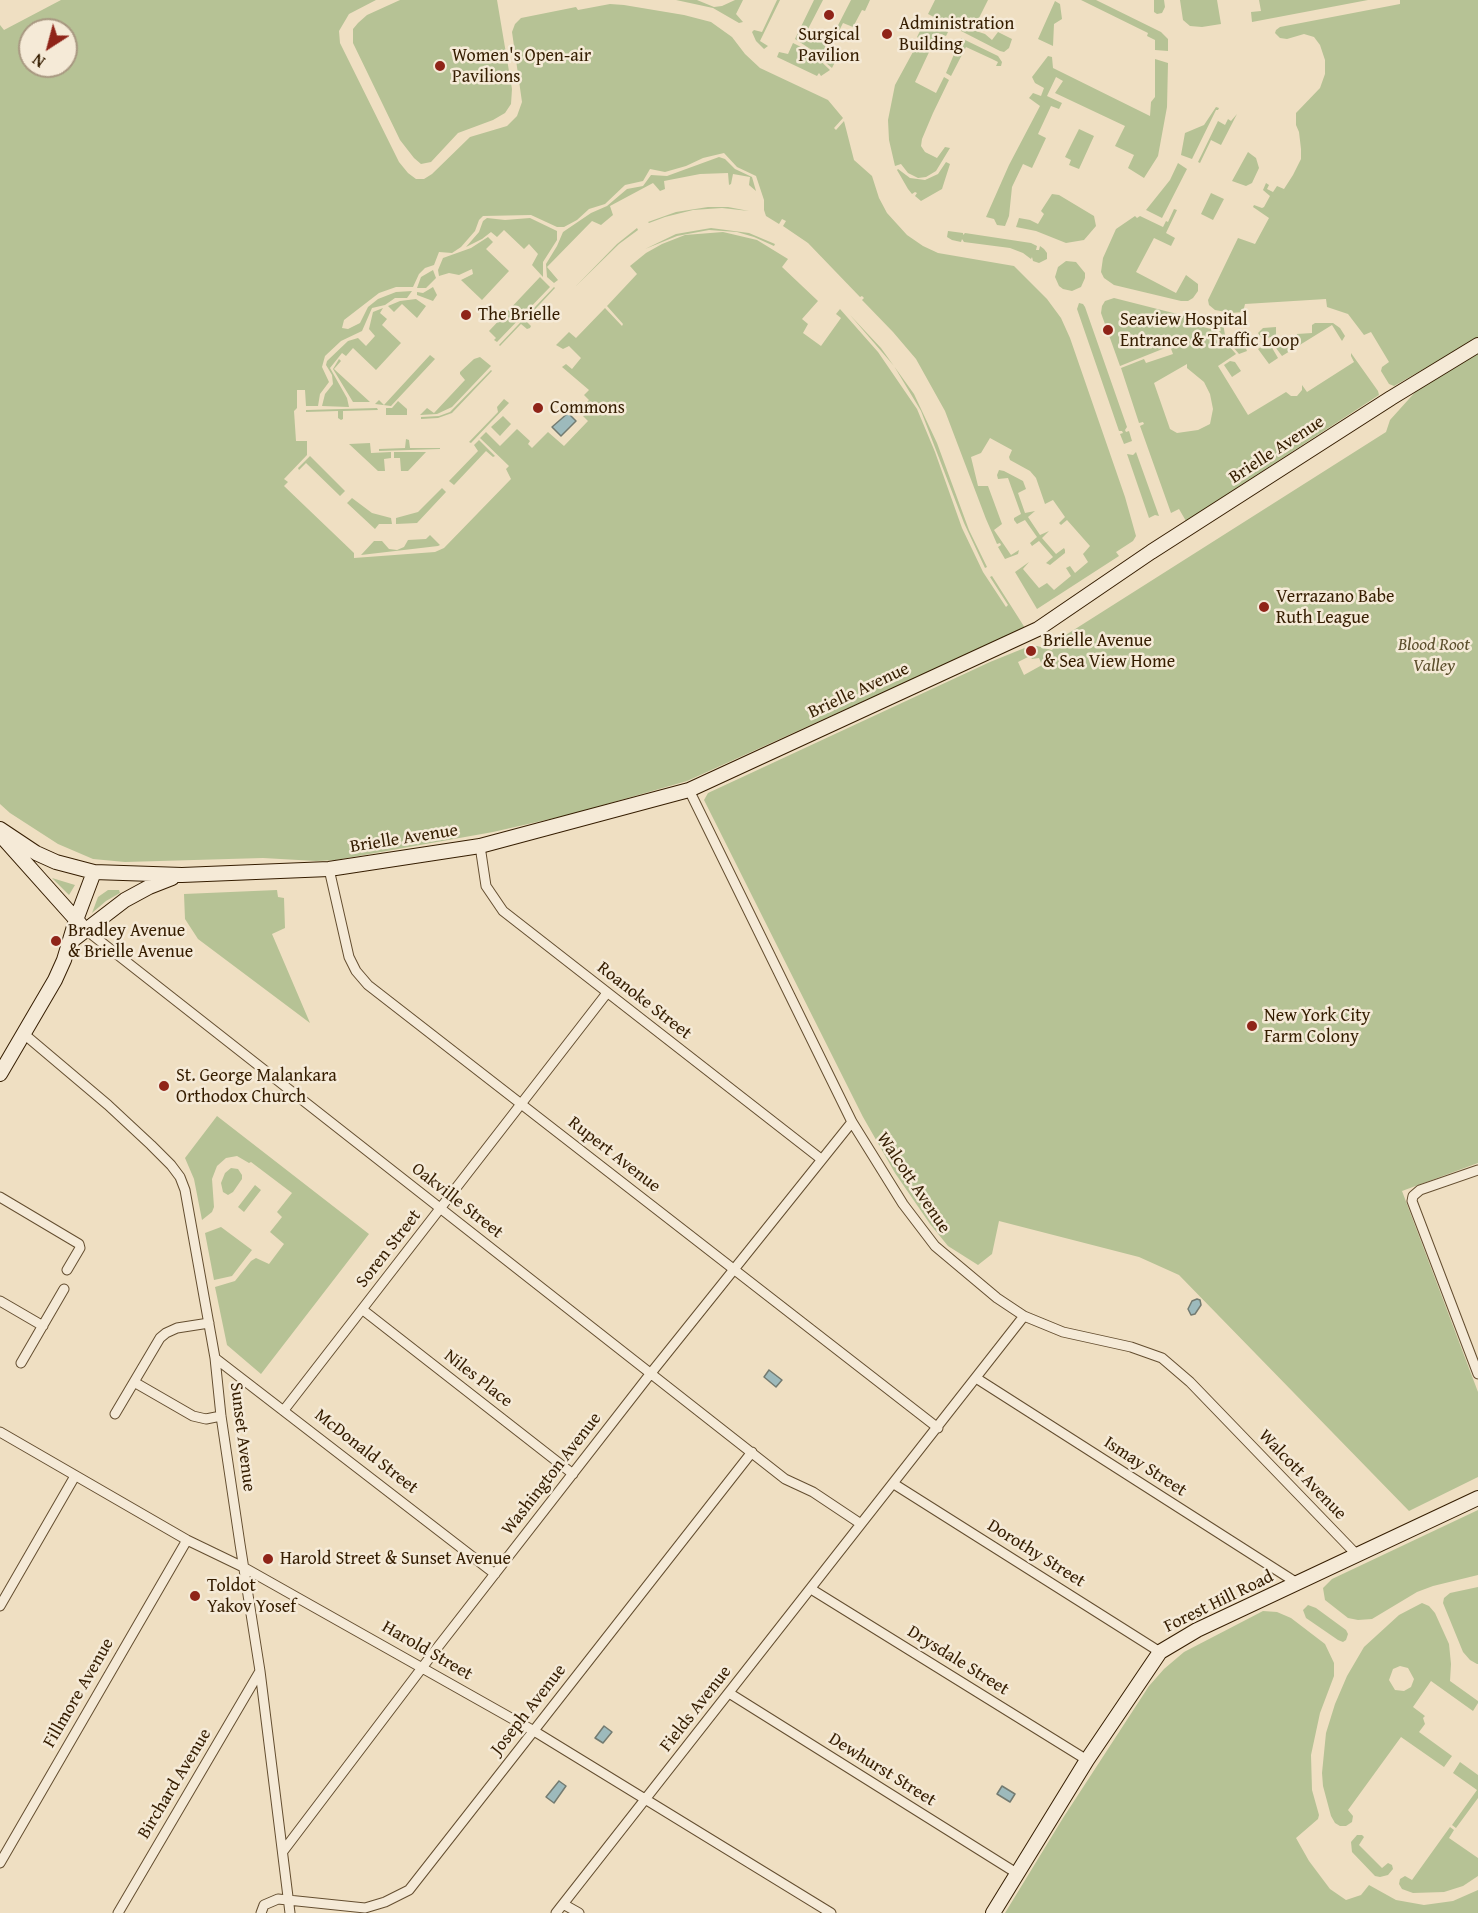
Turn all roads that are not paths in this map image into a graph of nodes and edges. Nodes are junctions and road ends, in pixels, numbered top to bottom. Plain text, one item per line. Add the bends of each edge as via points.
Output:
1 (1478, 345) edge
2 (689, 790) junction
3 (0, 831) edge
4 (480, 846) junction
5 (330, 870) junction
6 (94, 872) junction
7 (182, 875) junction
8 (81, 925) junction
9 (607, 993) junction
10 (24, 1034) junction
11 (0, 1074) edge
12 (522, 1104) junction
13 (852, 1122) junction
14 (821, 1159) junction
15 (1478, 1170) edge
16 (0, 1197) edge
17 (441, 1210) junction
18 (734, 1269) junction
19 (67, 1270) dead end
20 (64, 1290) dead end
21 (0, 1301) edge
22 (363, 1310) junction
23 (1024, 1316) junction
24 (209, 1323) junction
25 (43, 1326) junction
26 (215, 1358) junction
27 (21, 1363) dead end
28 (651, 1373) junction
29 (1478, 1374) edge
30 (976, 1378) junction
31 (134, 1382) junction
32 (284, 1410) junction
33 (115, 1414) dead end
34 (221, 1416) junction
35 (938, 1428) junction
36 (0, 1432) edge
37 (752, 1452) junction
38 (573, 1474) junction
39 (75, 1476) junction
40 (894, 1484) junction
41 (1478, 1498) edge
42 (861, 1524) junction
43 (187, 1540) junction
44 (1357, 1555) junction
45 (243, 1567) junction
46 (495, 1574) junction
47 (1297, 1583) junction
48 (811, 1589) junction
49 (0, 1606) edge
50 (1160, 1652) junction
51 (422, 1667) junction
52 (260, 1671) junction
53 (729, 1693) junction
54 (534, 1731) junction
55 (1087, 1760) junction
56 (646, 1799) junction
57 (284, 1850) junction
58 (0, 1863) edge
59 (1018, 1874) junction
60 (289, 1899) junction
61 (564, 1904) junction
62 (118, 1913) edge
63 (261, 1913) edge
64 (290, 1913) edge
65 (556, 1913) edge
66 (579, 1913) edge
67 (831, 1913) edge
68 (993, 1913) edge

1 - 2 street, Brielle Avenue via 1151,552 1038,629
2 - 4 street, Brielle Avenue
2 - 13 street, Walcott Avenue
3 - 6 street, Brielle Avenue via 56,862
3 - 8 street, Brielle Avenue
4 - 5 street, Brielle Avenue
4 - 9 street, Roanoke Street via 486,886 503,910
5 - 7 street, Brielle Avenue
5 - 12 street, Rupert Avenue via 346,948 356,971 368,985
6 - 7 street, Brielle Avenue
6 - 8 street
7 - 8 street, Brielle Avenue via 149,887
8 - 10 street, Brielle Avenue
8 - 17 street, Oakville Street
9 - 12 street, Soren Street
9 - 14 street, Roanoke Street
10 - 11 street
10 - 24 street, Sunset Avenue via 108,1105 180,1177
12 - 17 street, Soren Street
12 - 18 street, Rupert Avenue
13 - 14 street, Washington Avenue
13 - 23 street, Walcott Avenue via 903,1204 935,1246
14 - 18 street, Washington Avenue
15 - 29 street via 1413,1196 1413,1205
16 - 19 street via 79,1244
17 - 22 street, Soren Street
17 - 28 street, Oakville Street
18 - 28 street, Washington Avenue
18 - 35 street, Rupert Avenue
20 - 25 street
21 - 25 street
22 - 32 street, Soren Street
22 - 38 street, Niles Place
23 - 30 street, Fields Avenue
23 - 44 street, Walcott Avenue via 1063,1332 1162,1358 1190,1382
24 - 26 street, Sunset Avenue
24 - 31 street via 166,1333
25 - 27 street
26 - 32 street, McDonald Street
26 - 34 street, Sunset Avenue
28 - 37 street, Oakville Street
28 - 38 street, Washington Avenue
30 - 35 street, Fields Avenue
30 - 47 street, Ismay Street
31 - 33 street
31 - 34 street via 193,1416
32 - 46 street, McDonald Street
34 - 45 street, Sunset Avenue
35 - 40 street, Fields Avenue
36 - 39 street, Harold Street
37 - 42 street, Oakville Street via 785,1479 813,1492
37 - 54 street, Joseph Avenue
38 - 46 street, Washington Avenue
39 - 43 street, Harold Street
39 - 49 street
40 - 42 street, Fields Avenue
40 - 50 street, Dorothy Street
41 - 44 street, Forest Hill Road
42 - 48 street, Fields Avenue
43 - 45 street, Harold Street
43 - 58 street, Fillmore Avenue
44 - 47 street, Forest Hill Road
45 - 51 street, Harold Street
45 - 52 street, Sunset Avenue
46 - 51 street, Washington Avenue
47 - 50 street, Forest Hill Road via 1197,1630
48 - 53 street, Fields Avenue
48 - 55 street, Drysdale Street
50 - 55 street, Forest Hill Road
51 - 54 street, Harold Street
51 - 57 street, Washington Avenue
52 - 57 street, Sunset Avenue
52 - 62 street, Birchard Avenue
53 - 56 street, Fields Avenue
53 - 59 street, Dewhurst Street
54 - 56 street, Harold Street
54 - 60 street, Joseph Avenue via 409,1890 365,1908
55 - 59 street, Forest Hill Road
56 - 61 street, Fields Avenue
56 - 67 street, Harold Street
57 - 60 street, Sunset Avenue
59 - 68 street, Forest Hill Road
60 - 63 street via 270,1901
60 - 64 street, Sunset Avenue
61 - 65 street, Fields Avenue
61 - 66 street

